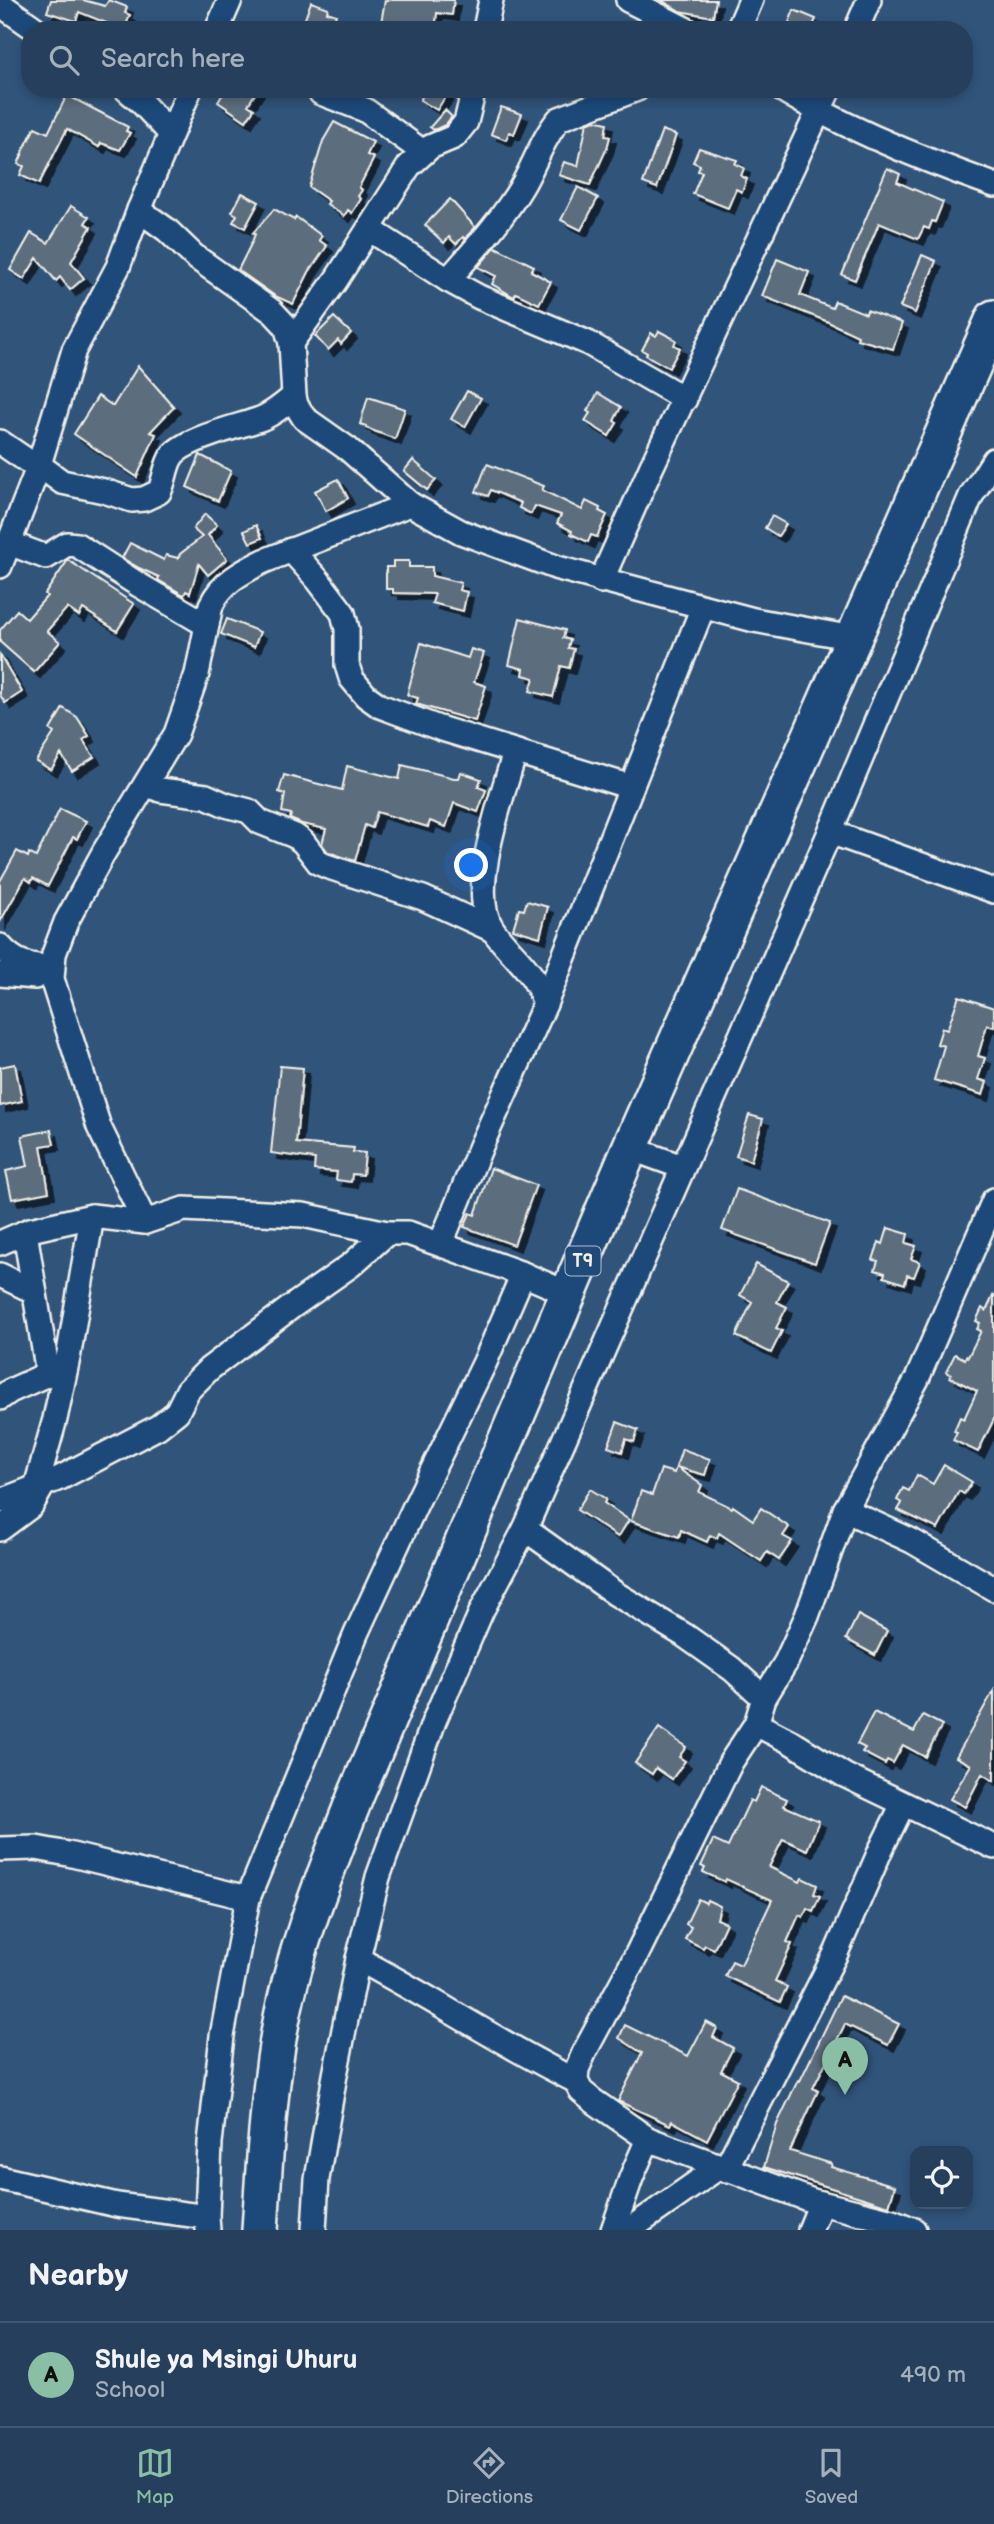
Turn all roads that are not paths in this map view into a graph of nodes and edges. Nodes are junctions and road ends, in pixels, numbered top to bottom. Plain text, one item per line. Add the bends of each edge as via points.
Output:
1 (230, 0) edge
2 (491, 0) edge
3 (628, 0) edge
4 (751, 0) edge
5 (869, 0) edge
6 (0, 4) edge
7 (24, 21) edge
8 (221, 21) edge
9 (487, 21) edge
10 (669, 21) edge
11 (742, 21) edge
12 (860, 21) edge
13 (136, 98) edge
14 (186, 98) edge
15 (334, 98) edge
16 (472, 98) edge
17 (614, 98) edge
18 (795, 98) edge
19 (825, 98) edge
20 (819, 113) junction
21 (170, 132) junction
22 (423, 152) junction
23 (994, 185) edge
24 (139, 210) junction
25 (369, 229) junction
26 (449, 280) junction
27 (994, 318) edge
28 (291, 343) junction
29 (294, 396) junction
30 (684, 399) junction
31 (0, 442) edge
32 (994, 460) edge
33 (39, 467) junction
34 (410, 504) junction
35 (9, 543) junction
36 (291, 550) junction
37 (0, 566) edge
38 (601, 581) junction
39 (703, 607) junction
40 (207, 625) junction
41 (853, 638) junction
42 (515, 752) junction
43 (146, 783) junction
44 (631, 787) junction
45 (830, 832) junction
46 (994, 891) edge
47 (493, 930) junction
48 (0, 946) edge
49 (52, 973) junction
50 (0, 974) edge
51 (545, 1004) junction
52 (630, 1148) junction
53 (682, 1167) junction
54 (994, 1200) edge
55 (92, 1216) junction
56 (145, 1222) junction
57 (25, 1232) junction
58 (387, 1233) junction
59 (0, 1243) edge
60 (441, 1243) junction
61 (523, 1274) junction
62 (0, 1275) edge
63 (33, 1291) junction
64 (569, 1294) junction
65 (57, 1370) junction
66 (0, 1398) edge
67 (40, 1486) junction
68 (0, 1501) edge
69 (845, 1510) junction
70 (0, 1529) edge
71 (525, 1529) junction
72 (994, 1589) edge
73 (764, 1698) junction
74 (756, 1724) junction
75 (903, 1804) junction
76 (0, 1830) edge
77 (994, 1847) edge
78 (36, 1848) junction
79 (0, 1849) edge
80 (248, 1898) junction
81 (358, 1959) junction
82 (576, 2081) junction
83 (648, 2139) junction
84 (722, 2169) junction
85 (0, 2178) edge
86 (821, 2203) junction
87 (207, 2223) edge
88 (260, 2230) edge
89 (314, 2230) edge
90 (613, 2230) edge
91 (629, 2230) edge
92 (810, 2230) edge
93 (914, 2230) edge

1 - 8 street
2 - 9 street
3 - 10 street
4 - 11 street
5 - 12 street
6 - 7 street
13 - 21 street
14 - 21 street
15 - 22 street via 365,110
16 - 22 street via 466,122 459,130
17 - 26 street via 559,119 505,212
18 - 20 street
19 - 20 street
20 - 23 street
20 - 30 street
21 - 24 street
22 - 25 street
24 - 28 street via 273,312
24 - 33 street via 118,267 74,350
25 - 26 street
25 - 28 street
26 - 30 street via 479,298 588,343
27 - 41 highway, T9
28 - 29 street
29 - 33 street via 257,421 180,449 169,461 159,492 144,499 72,485
29 - 34 street via 304,418 348,449
30 - 38 street
31 - 33 street
32 - 45 street via 971,496
33 - 35 street
34 - 36 street
34 - 38 street via 488,543
35 - 37 street
35 - 40 street via 46,557 67,544 78,545
36 - 40 street via 227,583 216,595
36 - 42 street via 344,614 347,666 366,696 388,711
38 - 39 street
39 - 41 street
39 - 44 street
40 - 43 street via 184,715
41 - 52 highway, T9
42 - 44 street
42 - 47 street via 484,867 484,911
43 - 47 street via 249,810 260,822 295,836 326,866 423,898
43 - 49 street via 66,922 57,941
44 - 51 street
45 - 46 street
45 - 53 street
47 - 51 street via 535,979
48 - 49 street via 15,961
49 - 50 street
49 - 56 street via 99,1127
51 - 60 street
52 - 53 street
52 - 64 highway, T9
53 - 71 street
54 - 69 street via 917,1378
55 - 56 street
55 - 57 street
55 - 65 street
56 - 58 street via 184,1209 303,1215
57 - 59 street
57 - 63 street
58 - 60 street via 408,1233
58 - 67 street via 351,1265 209,1369 188,1390 177,1412 158,1427
60 - 61 street
61 - 64 street
61 - 80 street via 356,1634
62 - 63 street
63 - 65 street
64 - 88 highway, T9 via 320,1887 279,2036 264,2153
65 - 66 street
65 - 67 street via 55,1419
67 - 68 street
67 - 70 street via 32,1506
69 - 72 street via 912,1541
69 - 73 street via 807,1616
71 - 73 street via 703,1648
71 - 81 street via 482,1610 434,1721 378,1877
73 - 74 street
74 - 75 street
74 - 82 street via 731,1762 585,2051
75 - 77 street
75 - 84 street via 836,1952
76 - 78 street
78 - 79 street
78 - 80 street
80 - 87 street via 222,2036
81 - 82 street
81 - 89 street via 317,2179
82 - 83 street via 592,2100
83 - 84 street
83 - 90 street
84 - 86 street
84 - 91 street
85 - 87 street
86 - 92 street
86 - 93 street

